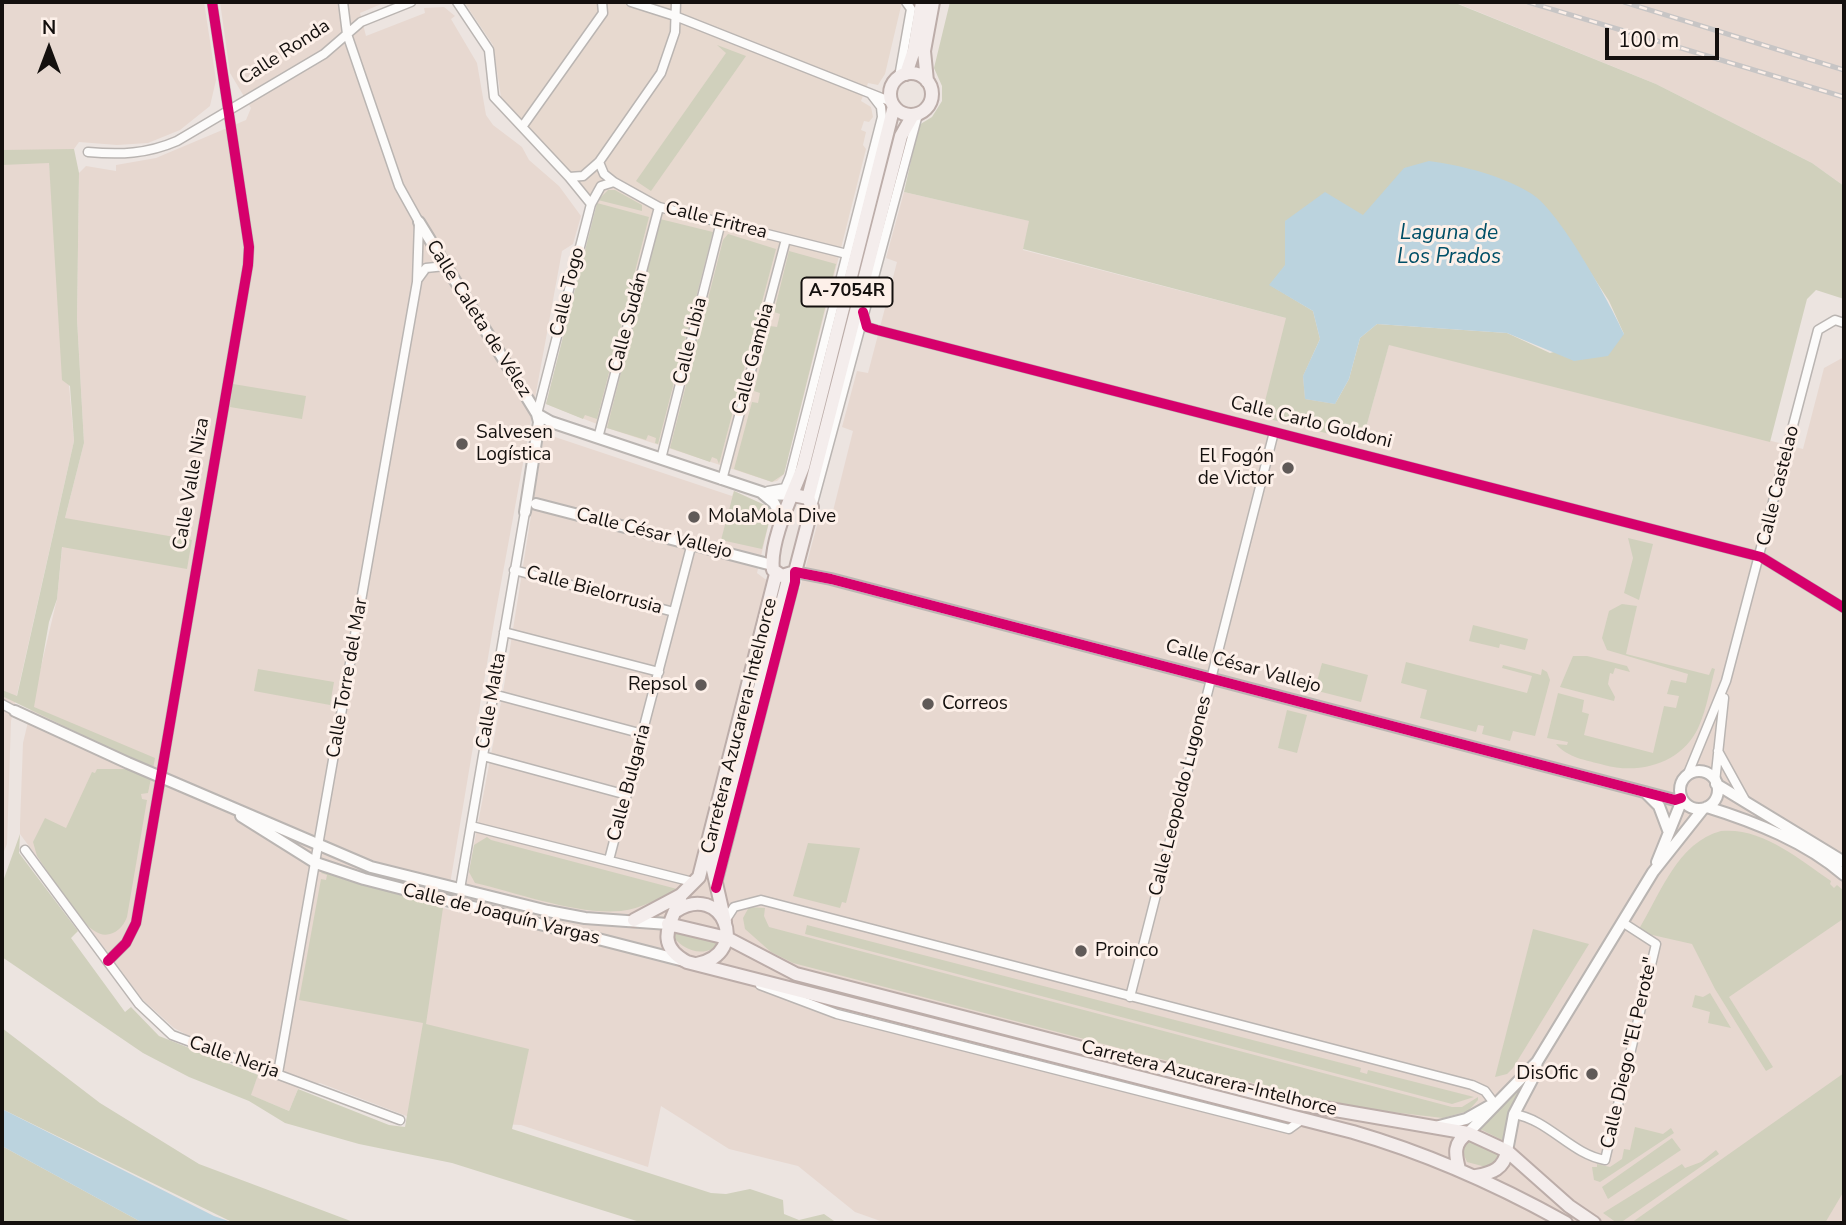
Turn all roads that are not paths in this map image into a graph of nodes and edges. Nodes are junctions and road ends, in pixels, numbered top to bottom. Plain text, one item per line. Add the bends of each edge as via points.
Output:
1 (212, 2) edge
2 (343, 2) edge
3 (411, 2) edge
4 (457, 2) edge
5 (602, 2) edge
6 (631, 2) edge
7 (676, 2) edge
8 (933, 2) edge
9 (913, 4) edge
10 (675, 16) junction
11 (346, 34) junction
12 (902, 76) junction
13 (927, 81) junction
14 (871, 94) junction
15 (893, 104) junction
16 (229, 110) junction
17 (916, 115) junction
18 (522, 127) junction
19 (879, 130) junction
20 (88, 152) dead end
21 (599, 163) junction
22 (569, 177) junction
23 (614, 182) junction
24 (591, 204) junction
25 (659, 207) junction
26 (419, 222) junction
27 (721, 222) junction
28 (786, 239) junction
29 (847, 254) junction
30 (445, 266) junction
31 (417, 282) junction
32 (863, 312) junction
33 (1844, 323) edge
34 (537, 414) junction
35 (1274, 432) junction
36 (598, 438) junction
37 (797, 449) junction
38 (661, 459) junction
39 (799, 478) junction
40 (722, 480) junction
41 (527, 484) junction
42 (760, 491) junction
43 (793, 495) junction
44 (810, 503) junction
45 (536, 504) junction
46 (524, 512) junction
47 (783, 520) junction
48 (692, 543) junction
49 (1760, 557) junction
50 (514, 569) junction
51 (783, 572) junction
52 (1844, 608) edge
53 (674, 612) junction
54 (504, 632) junction
55 (659, 672) junction
56 (1211, 677) junction
57 (1726, 681) junction
58 (493, 694) junction
59 (2, 704) edge
60 (15, 711) joint
61 (643, 734) junction
62 (1718, 751) junction
63 (483, 756) junction
64 (159, 776) junction
65 (1687, 776) junction
66 (1716, 783) junction
67 (1643, 790) junction
68 (627, 795) junction
69 (1682, 799) junction
70 (217, 802) junction
71 (1748, 804) junction
72 (1705, 808) junction
73 (471, 826) junction
74 (1668, 830) junction
75 (319, 846) junction
76 (25, 850) dead end
77 (609, 860) junction
78 (1844, 862) edge
79 (316, 863) junction
80 (1653, 872) junction
81 (1844, 876) edge
82 (693, 882) junction
83 (460, 889) junction
84 (681, 895) junction
85 (676, 911) junction
86 (634, 920) junction
87 (725, 922) junction
88 (1622, 922) junction
89 (668, 924) junction
90 (727, 938) junction
91 (108, 961) junction
92 (687, 962) junction
93 (1130, 997) junction
94 (1537, 1062) junction
95 (278, 1073) junction
96 (1494, 1103) junction
97 (1514, 1114) junction
98 (400, 1120) dead end
99 (1439, 1126) junction
100 (1511, 1130) junction
101 (1468, 1133) junction
102 (1507, 1151) junction
103 (1524, 1165) junction
104 (1460, 1169) junction
105 (1476, 1176) junction
106 (1566, 1223) edge
107 (1594, 1223) edge

1 - 16 street, Calle Valle Niza
2 - 11 street, Calle Caleta de Vélez
3 - 11 street, Calle Ronda via 361,22
4 - 18 street via 489,50 494,97
5 - 18 street via 603,13
6 - 10 street
7 - 10 street
8 - 13 main road, A-7054R via 924,51
9 - 12 main road, A-7054R via 914,50
10 - 14 street
10 - 21 street via 661,73
11 - 16 street, Calle Ronda via 324,54
11 - 26 street, Calle Caleta de Vélez via 399,186
12 - 13 main road via 918,74
12 - 15 main road, A-7054R via 891,91
13 - 17 main road, A-7054R via 932,100
14 - 15 street
14 - 19 street via 881,107
15 - 17 main road via 902,113
15 - 19 street
15 - 39 main road, A-7054R
16 - 20 street, Calle Ronda via 158,149 121,155
16 - 64 street, Calle Valle Niza via 248,265
17 - 32 street
17 - 44 main road, A-7054R via 901,136
18 - 22 street
19 - 29 street
21 - 22 street via 583,176
21 - 23 street, Calle Eritrea
22 - 24 street
23 - 24 street via 601,186
23 - 25 street, Calle Eritrea
24 - 34 street, Calle Togo
25 - 27 street, Calle Eritrea
25 - 36 street, Calle Sudán
26 - 30 street, Calle Caleta de Vélez
26 - 31 street, Calle Torre del Mar
27 - 28 street, Calle Eritrea
27 - 38 street, Calle Libia
28 - 29 street, Calle Eritrea
28 - 40 street, Calle Gambia
29 - 37 street
30 - 31 street via 426,268
30 - 34 street, Calle Caleta de Vélez
31 - 75 street, Calle Torre del Mar
32 - 35 street, Calle Carlo Goldoni via 867,327 877,330
32 - 44 street
33 - 49 street, Calle Castelao via 1835,320 1818,330
34 - 36 street, Calle Caleta de Vélez
34 - 41 street, Calle Malta
35 - 49 street, Calle Carlo Goldoni
35 - 56 street, Calle Leopoldo Lugones
36 - 38 street, Calle Caleta de Vélez
37 - 39 street
37 - 42 street via 785,488
38 - 40 street, Calle Caleta de Vélez
39 - 43 main road, A-7054R
40 - 42 street, Calle Caleta de Vélez
41 - 45 street
41 - 46 street, Calle Malta
42 - 43 street, Calle Caleta de Vélez
42 - 47 street via 774,503
43 - 44 main road
43 - 47 main road, A-7054R
44 - 51 main road, A-7054R
45 - 46 street
45 - 48 street, Calle César Vallejo
46 - 50 street, Calle Malta
47 - 51 main road, A-7054R
48 - 51 street, Calle César Vallejo
48 - 53 street, Calle Bulgaria
49 - 52 street, Calle Carlo Goldoni
49 - 57 street, Calle Castelao
50 - 53 street, Calle Bielorrusia
50 - 54 street, Calle Malta
51 - 56 street, Calle César Vallejo
51 - 82 main road, Carretera Azucarera-Intelhorce via 702,867
51 - 87 main road, Carretera Azucarera-Intelhorce via 713,870
53 - 55 street, Calle Bulgaria
54 - 55 street
54 - 58 street, Calle Malta
55 - 61 street, Calle Bulgaria
56 - 67 street, Calle César Vallejo
56 - 93 street, Calle Leopoldo Lugones
57 - 62 street, Calle Castelao
57 - 65 street, Calle Castelao
58 - 61 street
58 - 63 street, Calle Malta
59 - 60 street
60 - 64 street
61 - 68 street, Calle Bulgaria
62 - 66 street, Calle Castelao
62 - 71 street
63 - 68 street
63 - 73 street, Calle Malta
64 - 70 street
64 - 91 street, Calle Valle Niza via 136,923 127,943
65 - 66 street via 1700,772
65 - 69 street via 1680,786
66 - 71 street
66 - 72 street via 1715,800
67 - 69 street, Calle César Vallejo
67 - 74 street via 1659,806
68 - 77 street, Calle Bulgaria
69 - 72 street via 1695,809
69 - 74 street
70 - 75 street, Calle de Joaquín Vargas
70 - 79 street, Calle de Joaquín Vargas
71 - 78 street
72 - 80 street
72 - 81 street via 1757,823
73 - 77 street
73 - 83 street, Calle Malta
74 - 80 street
75 - 79 street, Calle Torre del Mar
75 - 83 street, Calle de Joaquín Vargas via 371,867
76 - 91 street, Calle Nerja
77 - 82 street
79 - 92 street, Calle de Joaquín Vargas via 414,894
79 - 95 street, Calle Torre del Mar
80 - 88 street
82 - 84 main road, Carretera Azucarera-Intelhorce
83 - 86 street, Calle de Joaquín Vargas via 573,916
84 - 85 main road, Carretera Azucarera-Intelhorce
84 - 86 main road, Carretera Azucarera-Intelhorce
85 - 87 main road via 703,904 720,913
85 - 89 main road, Carretera Azucarera-Intelhorce
86 - 89 street, Calle de Joaquín Vargas
87 - 90 main road, Carretera Azucarera-Intelhorce
87 - 93 street via 734,907 761,900
88 - 94 street
88 - 97 street, Calle Diego "El Perote" via 1656,944 1605,1160 1592,1158 1532,1119
89 - 90 main road, Carretera Azucarera-Intelhorce
89 - 92 main road via 672,951
90 - 92 main road via 717,956 697,964
90 - 99 main road, Carretera Azucarera-Intelhorce via 796,974 1295,1102
91 - 95 street, Calle Nerja via 138,1004 172,1035
92 - 104 main road, Carretera Azucarera-Intelhorce via 1303,1119 1395,1144
93 - 96 street via 1472,1085 1485,1091
94 - 96 street
94 - 97 street
95 - 98 street, Calle Nerja
96 - 99 street via 1466,1119
96 - 101 street
97 - 100 street
99 - 101 main road, Carretera Azucarera-Intelhorce
100 - 102 street
100 - 103 street
101 - 102 main road, Carretera Azucarera-Intelhorce
101 - 104 main road via 1455,1150
102 - 103 main road, Carretera Azucarera-Intelhorce
102 - 105 main road via 1496,1170
103 - 107 main road, Carretera Azucarera-Intelhorce
104 - 105 main road, Carretera Azucarera-Intelhorce
105 - 106 main road, Carretera Azucarera-Intelhorce

